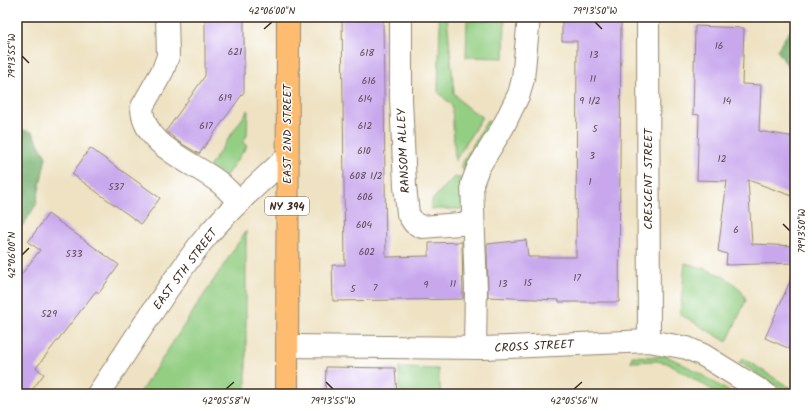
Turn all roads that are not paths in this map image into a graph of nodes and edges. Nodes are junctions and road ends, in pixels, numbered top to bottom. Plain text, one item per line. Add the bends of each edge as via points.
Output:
1 (167, 17) edge
2 (288, 17) edge
3 (401, 17) edge
4 (529, 17) edge
5 (648, 17) edge
6 (287, 157) junction
7 (240, 202) junction
8 (472, 223) junction
9 (649, 341) junction
10 (288, 346) junction
11 (475, 348) junction
12 (98, 394) edge
13 (288, 394) edge
14 (766, 394) edge

1 - 7 street via 168,56 142,107 146,127 171,152 219,182
2 - 6 main road, EAST 2ND STREET / NY 394
3 - 8 street, RANSOM ALLEY via 401,99 408,214 414,223 422,227
4 - 8 street via 522,85 516,103 474,177
5 - 9 street, CRESCENT STREET
6 - 7 street, EAST 5TH STREET
6 - 10 main road, EAST 2ND STREET / NY 394
7 - 12 street, EAST 5TH STREET via 198,248
8 - 11 street via 476,289
9 - 11 street, CROSS STREET
9 - 14 street, CROSS STREET via 687,348 703,354
10 - 11 street, CROSS STREET
10 - 13 main road, EAST 2ND STREET / NY 394

